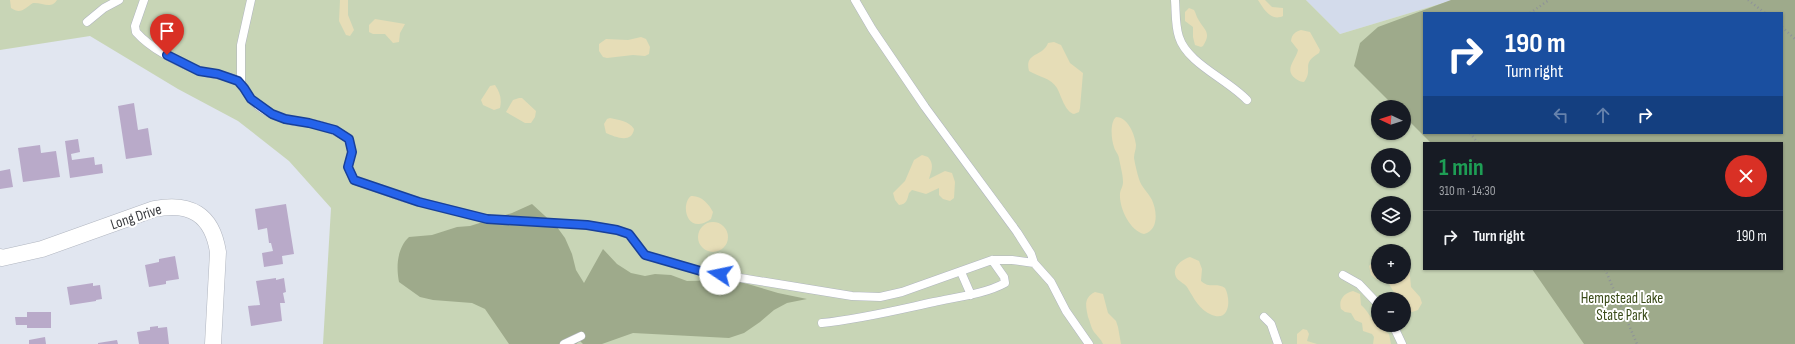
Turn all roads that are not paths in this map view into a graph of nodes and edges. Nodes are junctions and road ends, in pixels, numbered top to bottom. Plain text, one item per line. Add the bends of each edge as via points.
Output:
1 (119, 0) edge
2 (144, 0) edge
3 (251, 0) edge
4 (855, 0) edge
5 (1174, 0) edge
6 (87, 22) dead end
7 (241, 84) junction
8 (1247, 100) dead end
9 (1, 260) edge
10 (992, 260) junction
11 (1034, 262) junction
12 (961, 272) junction
13 (1343, 275) dead end
14 (970, 295) junction
15 (1371, 297) edge
16 (1264, 317) dead end
17 (822, 323) dead end
18 (1396, 332) edge
19 (581, 336) dead end
20 (213, 344) edge
21 (564, 344) edge
22 (1089, 344) edge
23 (1278, 344) edge
24 (1402, 344) edge

1 - 6 lane
2 - 7 lane via 135,26 140,36 158,50 199,71 218,74
3 - 7 lane via 241,45
4 - 11 lane via 924,107 1017,232
5 - 8 lane via 1179,37 1188,53
7 - 12 lane via 251,99 272,114 335,130 349,139 352,152 348,167 354,180 462,214 487,219 587,225 617,230 629,234 645,255 704,272 852,296 880,297
9 - 20 street, Long Drive via 42,249 154,209 169,206 192,210 208,224 216,238 218,252
10 - 11 lane
10 - 12 lane
10 - 14 lane via 1005,283
11 - 22 lane via 1051,282 1066,311
12 - 14 lane
13 - 15 lane via 1359,284
14 - 17 lane via 880,315
16 - 23 lane via 1270,324
18 - 24 lane
19 - 21 lane

